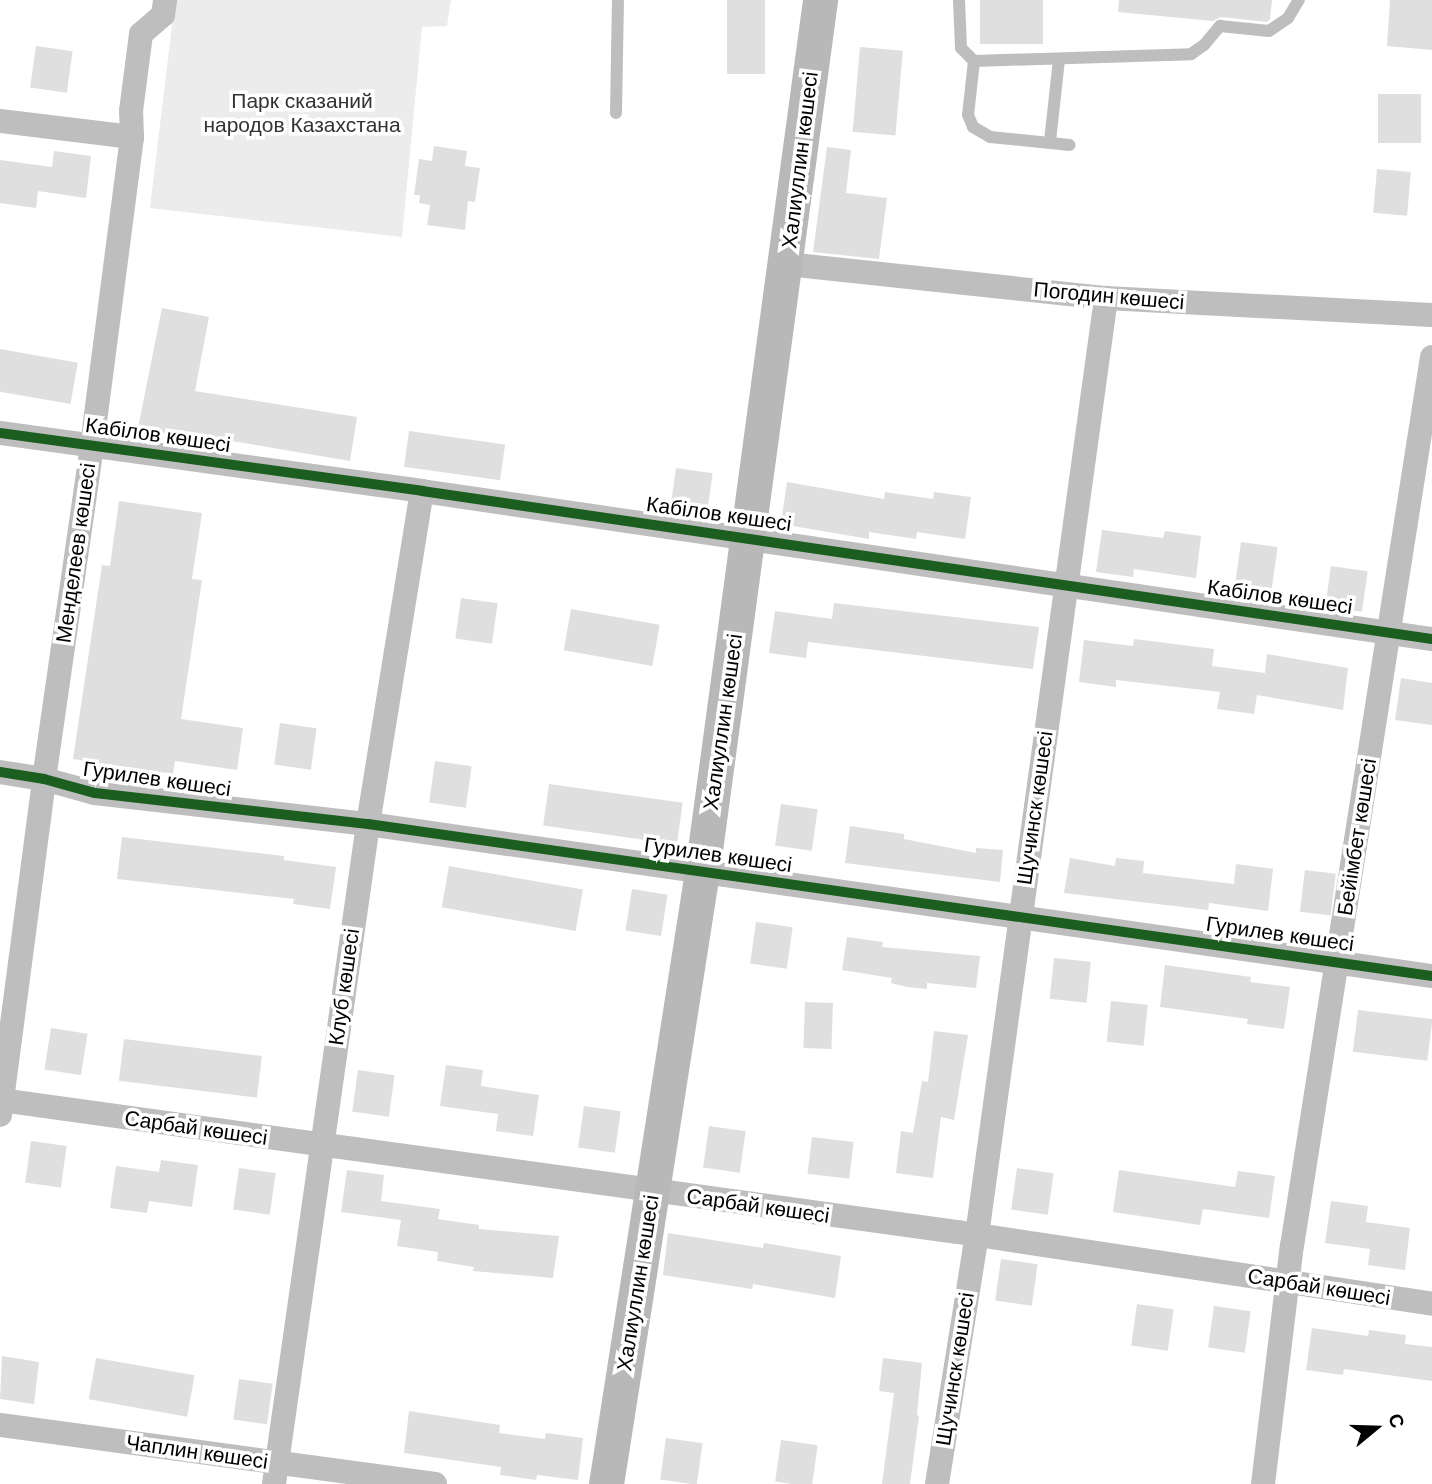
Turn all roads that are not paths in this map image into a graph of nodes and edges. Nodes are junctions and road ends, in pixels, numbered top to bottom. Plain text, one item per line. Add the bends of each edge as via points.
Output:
1 (165, 0) edge
2 (618, 0) edge
3 (820, 0) edge
4 (959, 0) edge
5 (1299, 0) edge
6 (1059, 59) junction
7 (974, 61) junction
8 (616, 113) dead end
9 (0, 121) edge
10 (132, 137) junction
11 (1050, 141) junction
12 (1070, 145) dead end
13 (787, 264) junction
14 (1106, 298) junction
15 (1432, 315) edge
16 (1432, 358) edge
17 (0, 433) edge
18 (92, 445) junction
19 (1423, 477) edge
20 (422, 491) junction
21 (748, 538) junction
22 (1068, 585) junction
23 (1389, 632) junction
24 (1432, 639) edge
25 (0, 772) edge
26 (44, 779) junction
27 (368, 824) junction
28 (702, 872) junction
29 (1019, 918) junction
30 (1337, 961) junction
31 (1432, 976) edge
32 (1, 1105) edge
33 (321, 1146) junction
34 (653, 1192) junction
35 (977, 1235) junction
36 (1288, 1281) junction
37 (1432, 1304) edge
38 (0, 1425) edge
39 (275, 1473) edge
40 (435, 1484) edge
41 (606, 1484) edge
42 (937, 1484) edge
43 (1263, 1484) edge

1 - 10 street, Менделеев көшесі via 163,15 141,34
2 - 8 lane
3 - 13 main road, Халиуллин көшесі
4 - 7 lane via 961,48
5 - 6 lane via 1288,18 1269,31 1220,26 1191,54
6 - 7 lane
6 - 11 lane
7 - 11 lane via 968,115 974,127 990,137
9 - 10 street
10 - 18 street, Менделеев көшесі
11 - 12 lane
13 - 14 street, Погодин көшесі
13 - 21 main road, Халиуллин көшесі
14 - 15 street, Погодин көшесі
14 - 22 street, Щучинск көшесі
16 - 19 street, Бейімбет көшесі
17 - 18 street, Кабілов көшесі
18 - 20 street, Кабілов көшесі
18 - 26 street, Менделеев көшесі
19 - 23 street, Бейімбет көшесі
20 - 21 street, Кабілов көшесі
20 - 27 street, Клуб көшесі
21 - 22 street, Кабілов көшесі
21 - 28 main road, Халиуллин көшесі
22 - 23 street, Кабілов көшесі
22 - 29 street, Щучинск көшесі
23 - 24 street, Кабілов көшесі
23 - 30 street, Бейімбет көшесі
25 - 26 street, Гурилев көшесі
26 - 27 street, Гурилев көшесі via 95,793
26 - 32 street, Менделеев көшесі
27 - 28 street, Гурилев көшесі
27 - 33 street, Клуб көшесі
28 - 29 street, Гурилев көшесі
28 - 34 main road, Халиуллин көшесі
29 - 30 street, Гурилев көшесі
29 - 35 street, Щучинск көшесі
30 - 31 street, Гурилев көшесі
30 - 36 street, Бейімбет көшесі
32 - 33 street, Сарбай көшесі
33 - 34 street, Сарбай көшесі
33 - 39 street, Клуб көшесі
34 - 35 street, Сарбай көшесі
34 - 41 main road, Халиуллин көшесі
35 - 36 street, Сарбай көшесі
35 - 42 street, Щучинск көшесі
36 - 37 street, Сарбай көшесі
36 - 43 street, Бейімбет көшесі
38 - 39 street, Чаплин көшесі
39 - 40 street, Чаплин көшесі

